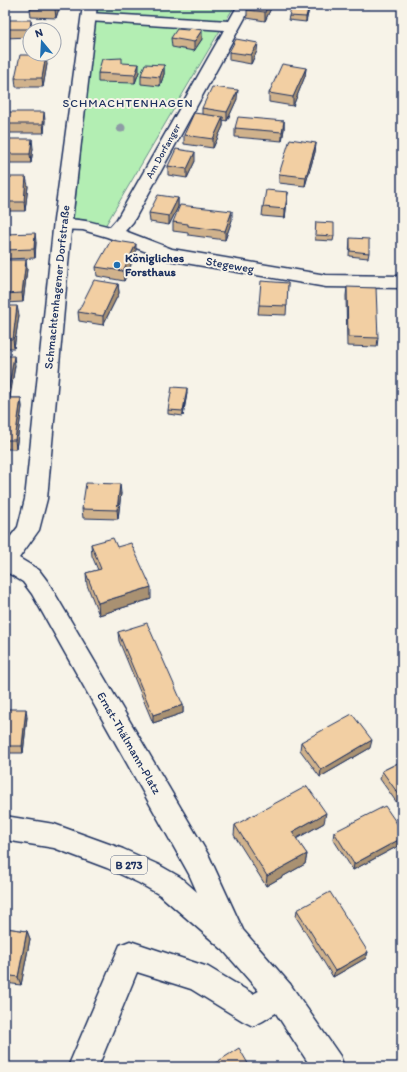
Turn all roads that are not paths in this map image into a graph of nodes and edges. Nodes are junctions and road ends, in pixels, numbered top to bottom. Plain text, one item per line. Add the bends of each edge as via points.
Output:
1 (245, 5) edge
2 (89, 11) edge
3 (233, 26) junction
4 (63, 225) junction
5 (113, 232) junction
6 (402, 282) edge
7 (5, 560) edge
8 (5, 828) edge
9 (233, 940) junction
10 (280, 994) junction
11 (83, 1067) edge
12 (329, 1067) edge

1 - 3 main road, Am Dorfanger
2 - 3 main road
2 - 4 main road, Schmachtenhagener Dorfstraße
3 - 5 main road, Am Dorfanger via 124,222
4 - 5 main road, Stegeweg via 84,225
4 - 7 main road, Schmachtenhagener Dorfstraße via 36,498 28,530
5 - 6 main road, Stegeweg via 168,254 326,281
7 - 9 main road, Ernst-Thälmann-Platz via 31,576 40,588 199,865
8 - 9 main road, Ernst-Thälmann-Platz / B 273 via 54,836 149,874 170,886
9 - 10 main road, Ernst-Thälmann-Platz / B 273
10 - 11 main road via 253,1011 198,976 130,955
10 - 12 main road, Ernst-Thälmann-Platz / B 273

